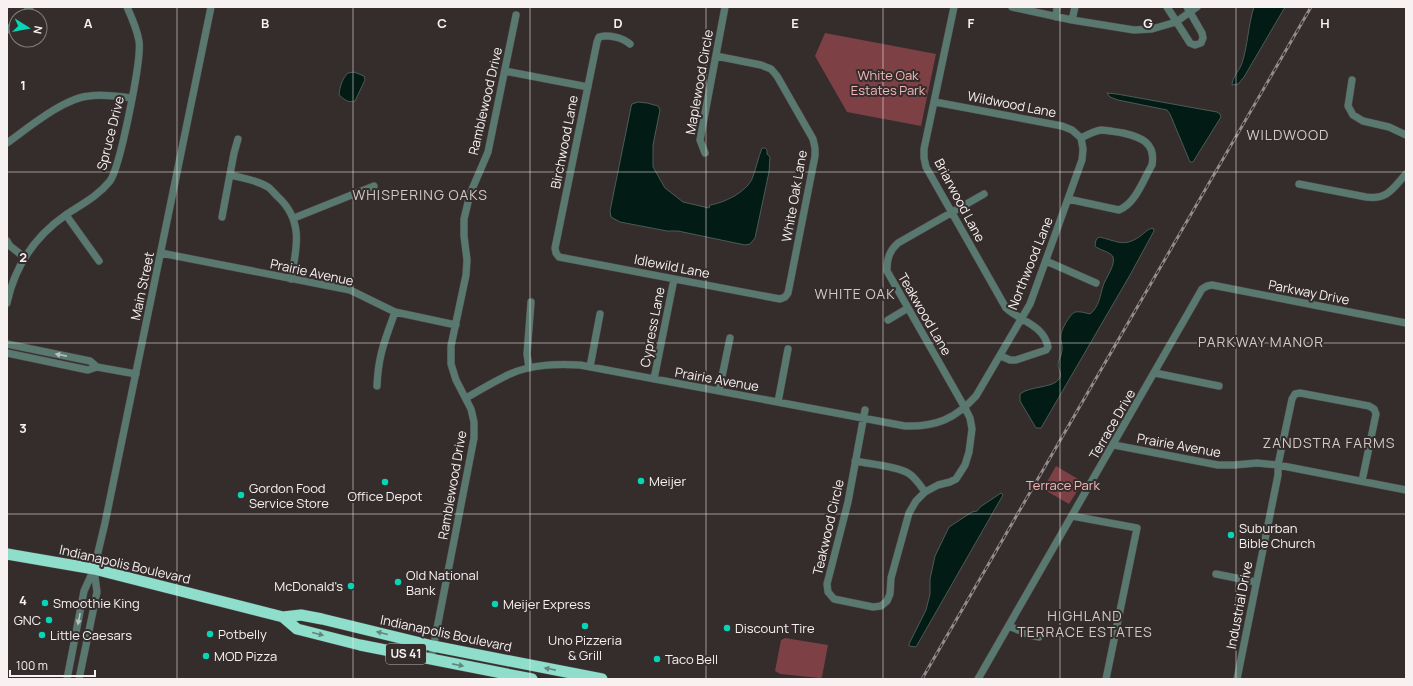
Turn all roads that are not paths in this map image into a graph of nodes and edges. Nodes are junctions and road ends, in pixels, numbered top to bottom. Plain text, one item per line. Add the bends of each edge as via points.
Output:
1 (127, 7) edge
2 (211, 7) edge
3 (725, 7) edge
4 (954, 7) edge
5 (1012, 7) edge
6 (1057, 7) edge
7 (1075, 7) edge
8 (1167, 7) edge
9 (1197, 7) edge
10 (1189, 10) edge
11 (516, 15) dead end
12 (1056, 17) junction
13 (1072, 20) junction
14 (1176, 22) junction
15 (630, 44) dead end
16 (716, 56) junction
17 (505, 71) junction
18 (1352, 80) dead end
19 (588, 87) junction
20 (132, 98) junction
21 (935, 102) junction
22 (1406, 135) edge
23 (1080, 138) junction
24 (238, 139) dead end
25 (7, 142) edge
26 (705, 153) dead end
27 (1406, 174) edge
28 (230, 175) junction
29 (1299, 184) dead end
30 (374, 186) dead end
31 (984, 194) dead end
32 (1068, 199) junction
33 (952, 212) junction
34 (66, 214) junction
35 (222, 217) dead end
36 (294, 218) junction
37 (7, 241) edge
38 (161, 253) junction
39 (556, 253) joint
40 (24, 257) junction
41 (99, 261) dead end
42 (1046, 261) junction
43 (291, 279) junction
44 (674, 279) junction
45 (1096, 283) dead end
46 (1207, 286) joint
47 (785, 297) joint
48 (531, 302) dead end
49 (7, 303) edge
50 (908, 308) junction
51 (395, 312) junction
52 (600, 314) dead end
53 (1021, 319) junction
54 (888, 320) dead end
55 (1406, 323) edge
56 (456, 325) junction
57 (730, 338) dead end
58 (7, 344) edge
59 (788, 348) dead end
60 (7, 353) edge
61 (1001, 356) junction
62 (97, 367) junction
63 (590, 367) junction
64 (529, 368) junction
65 (1155, 373) junction
66 (136, 374) junction
67 (654, 379) junction
68 (378, 386) dead end
69 (1219, 386) dead end
70 (719, 391) junction
71 (466, 398) junction
72 (778, 402) junction
73 (965, 408) junction
74 (865, 410) dead end
75 (863, 418) junction
76 (1114, 445) junction
77 (855, 462) junction
78 (1278, 465) junction
79 (1362, 481) junction
80 (1406, 490) edge
81 (925, 492) junction
82 (1072, 516) junction
83 (7, 554) edge
84 (94, 569) junction
85 (1216, 574) dead end
86 (1256, 582) junction
87 (283, 617) junction
88 (1009, 626) junction
89 (1039, 637) dead end
90 (433, 646) junction
91 (431, 659) junction
92 (67, 679) edge
93 (79, 679) edge
94 (532, 679) edge
95 (602, 679) edge
96 (978, 679) edge
97 (1106, 679) edge
98 (1237, 679) edge

1 - 20 street, Spruce Drive via 135,24 139,42 139,61
2 - 38 street, Main Street
3 - 16 street, Maplewood Circle
4 - 21 street, Briarwood Lane
5 - 12 street
6 - 12 street
7 - 13 street
8 - 14 street
9 - 10 street
10 - 14 street
10 - 14 street via 1204,38 1201,43 1190,43
11 - 17 street, Ramblewood Drive
12 - 13 street
13 - 14 street via 1134,30 1152,29
15 - 19 street, Birchwood Lane via 624,39 604,35 599,37
16 - 26 street, Maplewood Circle via 700,140
16 - 47 street, White Oak Lane via 771,69 813,139 815,156 788,293
17 - 19 street
17 - 56 street, Ramblewood Drive via 488,152 470,194 464,219 466,276
18 - 22 street via 1348,106 1353,115 1363,121 1389,127
19 - 39 street, Birchwood Lane
20 - 25 street via 88,96 67,102
20 - 34 street, Spruce Drive via 118,161 111,179 96,195
21 - 23 street, Wildwood Lane via 1062,126 1072,130
21 - 33 street, Briarwood Lane via 924,158 926,167
23 - 32 street, Northwood Lane via 1082,160
23 - 32 street via 1100,130 1137,136 1145,141 1150,149 1152,165 1132,201 1119,210
24 - 28 street
27 - 29 street via 1388,194 1376,198
28 - 35 street
28 - 36 street via 268,187 283,201
30 - 36 street
31 - 33 street, Teakwood Lane
32 - 42 street, Northwood Lane
33 - 50 street, Teakwood Lane via 898,242 891,250 887,271
33 - 53 street, Briarwood Lane via 1006,308
34 - 40 street, Spruce Drive via 37,239
34 - 41 street
36 - 43 street via 295,257
37 - 40 street
38 - 43 street, Prairie Avenue
38 - 66 street, Main Street
39 - 44 street, Idlewild Lane via 559,257
40 - 49 street, Spruce Drive
42 - 45 street
42 - 53 street, Northwood Lane via 1030,304
43 - 51 street, Prairie Avenue via 350,290
44 - 47 street, Idlewild Lane
44 - 67 street, Cypress Lane
46 - 55 street, Parkway Drive
46 - 65 street, Terrace Drive via 1202,289
48 - 64 street via 527,354
50 - 54 street
50 - 73 street, Teakwood Lane
51 - 56 street, Prairie Avenue
51 - 68 street via 381,349
52 - 63 street
53 - 61 street, Northwood Lane
53 - 61 street, Briarwood Lane via 1035,326 1047,341 1048,347 1039,353 1016,360
56 - 71 street, Ramblewood Drive via 451,346 451,364
57 - 70 street
62 -> 58 street via 90,361
59 - 72 street
60 - 62 street via 88,370
61 - 73 street, Northwood Lane via 976,396
62 - 66 street
63 - 64 street, Prairie Avenue via 558,364
63 - 67 street, Prairie Avenue
64 - 71 street, Prairie Avenue via 511,374
65 - 69 street
65 - 76 street, Terrace Drive
66 - 84 street, Main Street
67 - 70 street, Prairie Avenue
70 - 72 street, Prairie Avenue
71 - 90 street, Ramblewood Drive via 474,422 474,438
72 - 75 street, Prairie Avenue
73 - 75 street, Prairie Avenue via 951,418 919,427
73 - 81 street, Teakwood Circle via 972,429 965,465 956,479
74 - 75 street, Teakwood Circle
75 - 77 street, Teakwood Circle
76 - 78 street, Prairie Avenue via 1218,465
76 - 82 street, Terrace Drive
77 - 81 street via 899,469 915,478
77 - 81 street, Teakwood Circle via 828,584 828,592 834,598 873,607 881,606 887,601 909,513
78 - 79 street, Prairie Avenue
78 - 79 street, Industrial Drive via 1295,394 1369,406 1376,414
78 - 86 street, Industrial Drive via 1278,476
79 - 80 street, Prairie Avenue
82 - 88 street, Terrace Drive
82 - 97 street via 1137,528
83 - 84 highway, Indianapolis Boulevard / US 41
84 - 87 highway, Indianapolis Boulevard / US 41
84 -> 92 street, Main Street via 84,591
84 - 93 street, Main Street via 96,592
85 - 86 street
86 - 98 street, Industrial Drive
90 -> 87 highway, Indianapolis Boulevard / US 41 via 300,615
87 -> 91 highway, Indianapolis Boulevard / US 41 via 298,629
88 - 89 street
88 - 96 street, Terrace Drive
90 - 91 street, Ramblewood Drive
95 -> 90 highway, Indianapolis Boulevard / US 41
91 -> 94 highway, Indianapolis Boulevard / US 41

